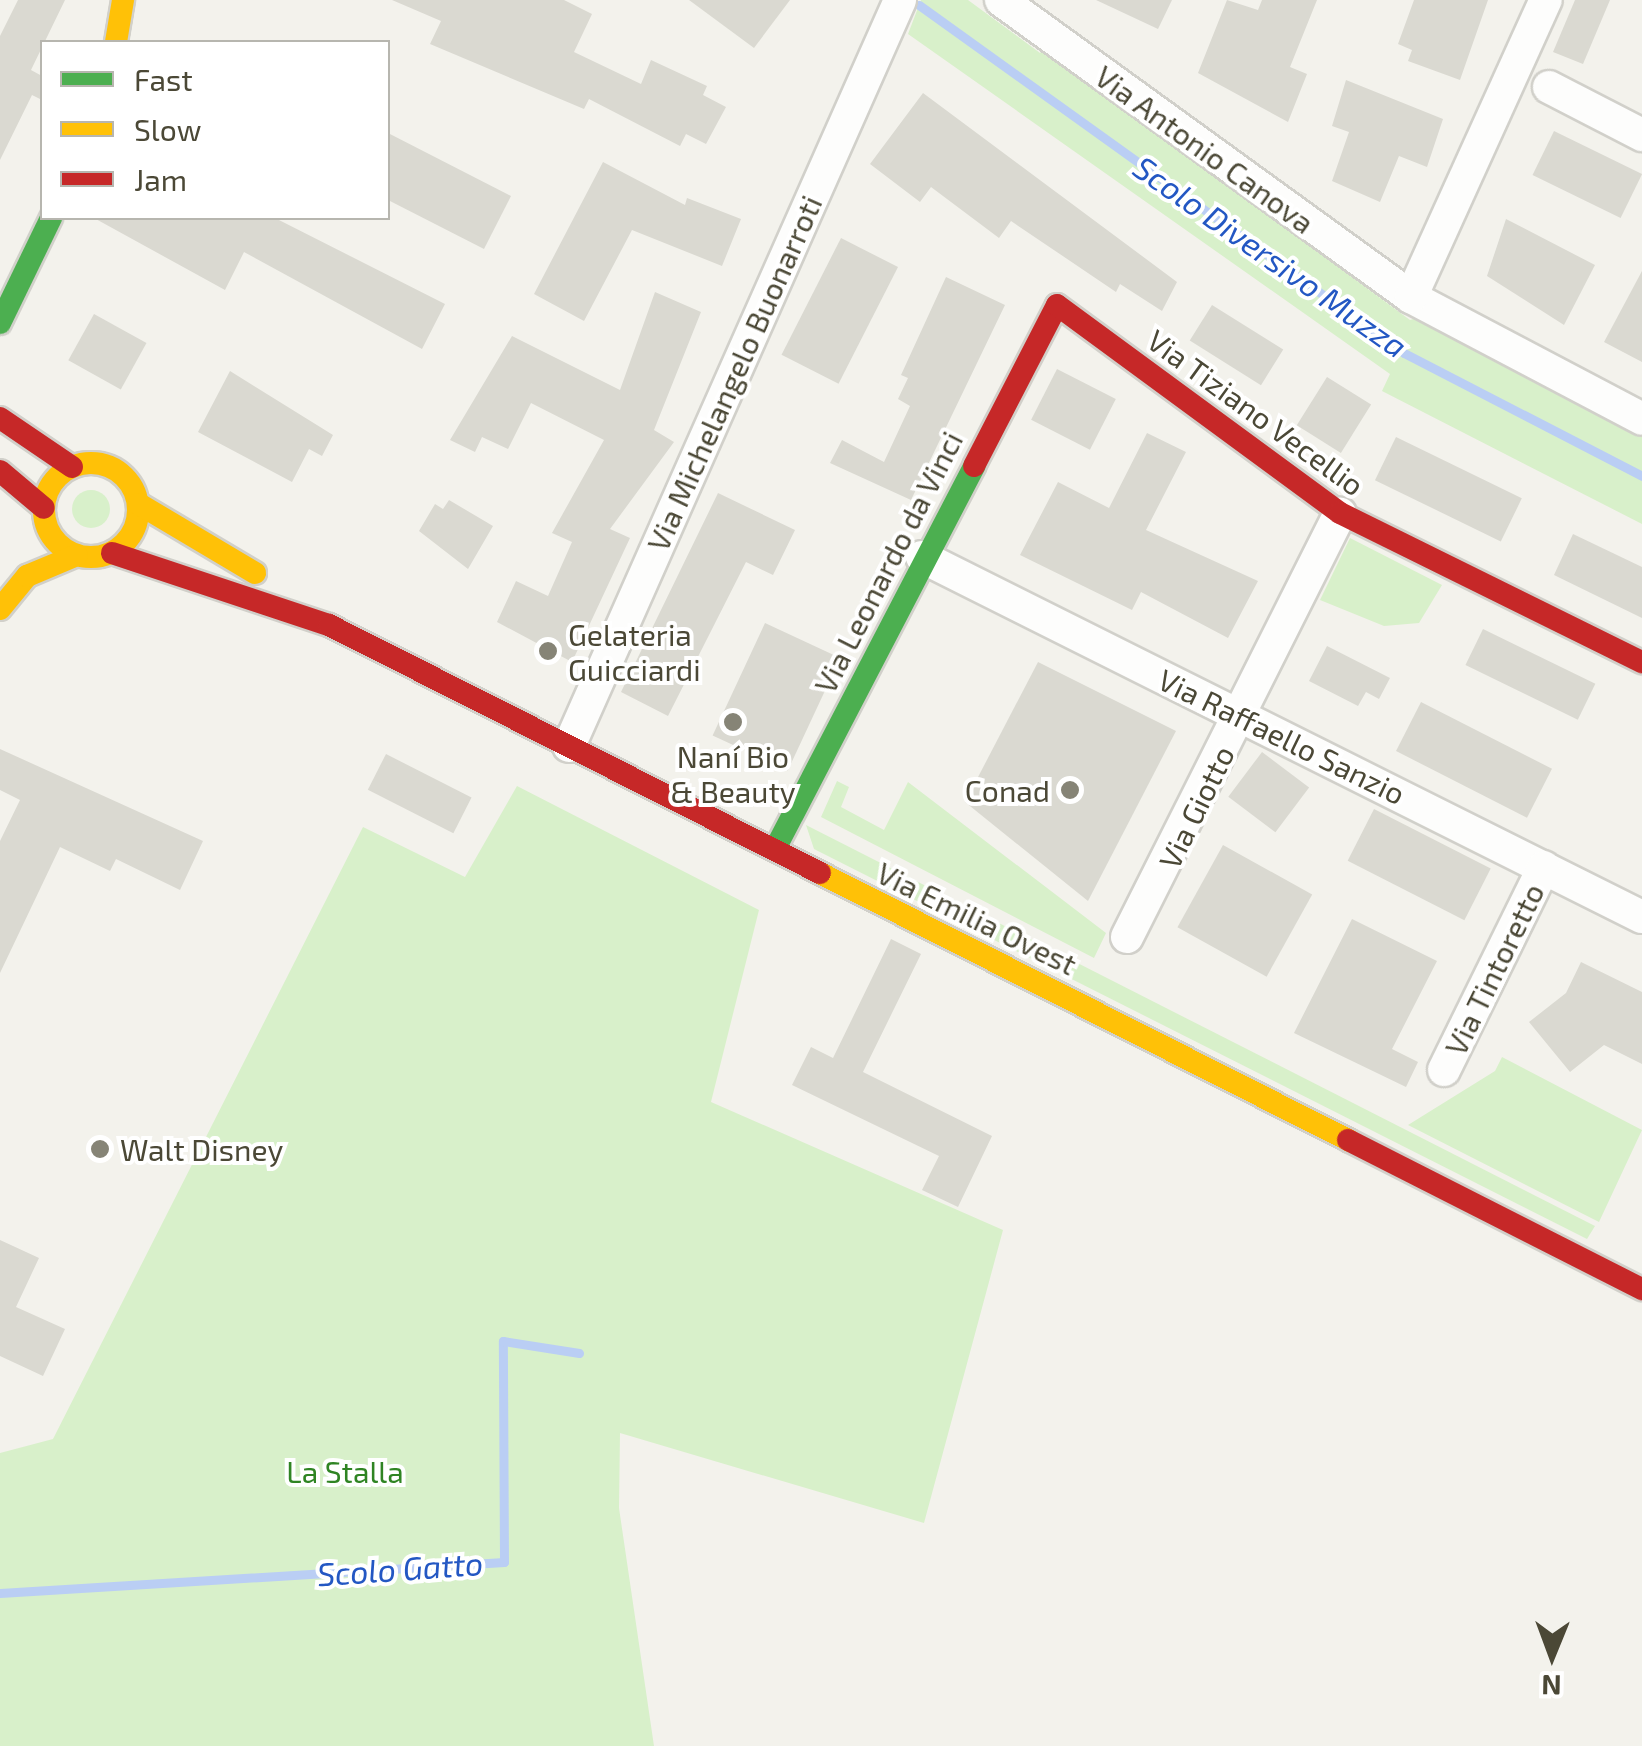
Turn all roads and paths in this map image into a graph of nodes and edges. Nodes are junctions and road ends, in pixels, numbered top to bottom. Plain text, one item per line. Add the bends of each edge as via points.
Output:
1 (123, 0) edge
2 (900, 0) edge
3 (1001, 0) edge
4 (1546, 0) edge
5 (116, 40) edge
6 (1550, 86) dead end
7 (1642, 135) edge
8 (50, 220) edge
9 (1411, 297) junction
10 (1057, 304) joint
11 (1, 315) edge
12 (0, 418) edge
13 (1642, 418) edge
14 (72, 467) junction
15 (0, 471) edge
16 (139, 504) junction
17 (44, 508) junction
18 (1340, 513) junction
19 (112, 553) junction
20 (77, 556) junction
21 (922, 557) junction
22 (0, 586) edge
23 (0, 609) edge
24 (330, 625) junction
25 (1642, 662) edge
26 (1240, 716) junction
27 (568, 746) junction
28 (775, 848) junction
29 (1544, 867) junction
30 (1642, 917) edge
31 (1127, 938) dead end
32 (1444, 1070) dead end
33 (1600, 1263) junction
34 (1642, 1268) edge
35 (1642, 1289) edge

1 - 5 main road
2 - 27 street, Via Michelangelo Buonarroti
3 - 9 street, Via Antonio Canova
4 - 9 street
6 - 7 street
8 - 11 main road
9 - 13 street, Via Antonio Canova
10 - 18 main road, Via Tiziano Vecellio
10 - 21 main road, Via Leonardo da Vinci
12 - 14 main road, Via Emilia Ovest
14 - 16 main road, Via Emilia Ovest via 109,466
14 - 17 main road
15 - 17 main road
16 - 19 main road via 134,533
16 - 24 main road, Via Emilia Ovest via 298,596
17 - 20 main road via 48,531
17 - 22 main road
18 - 25 main road, Via Tiziano Vecellio
18 - 26 street, Via Giotto
19 - 20 main road, Via Emilia Ovest
19 - 24 main road, Via Emilia Ovest via 176,567
20 - 23 main road, Via Emilia Ovest via 27,576
21 - 26 street, Via Raffaello Sanzio
21 - 28 main road, Via Leonardo da Vinci
24 - 27 main road, Via Emilia Ovest
26 - 29 street, Via Raffaello Sanzio
26 - 31 street, Via Giotto
27 - 28 main road, Via Emilia Ovest
28 - 33 main road, Via Emilia Ovest
29 - 30 street, Via Raffaello Sanzio
29 - 32 street, Via Tintoretto
33 - 34 main road, Via Emilia Ovest
33 - 35 main road, Via Emilia Ovest

